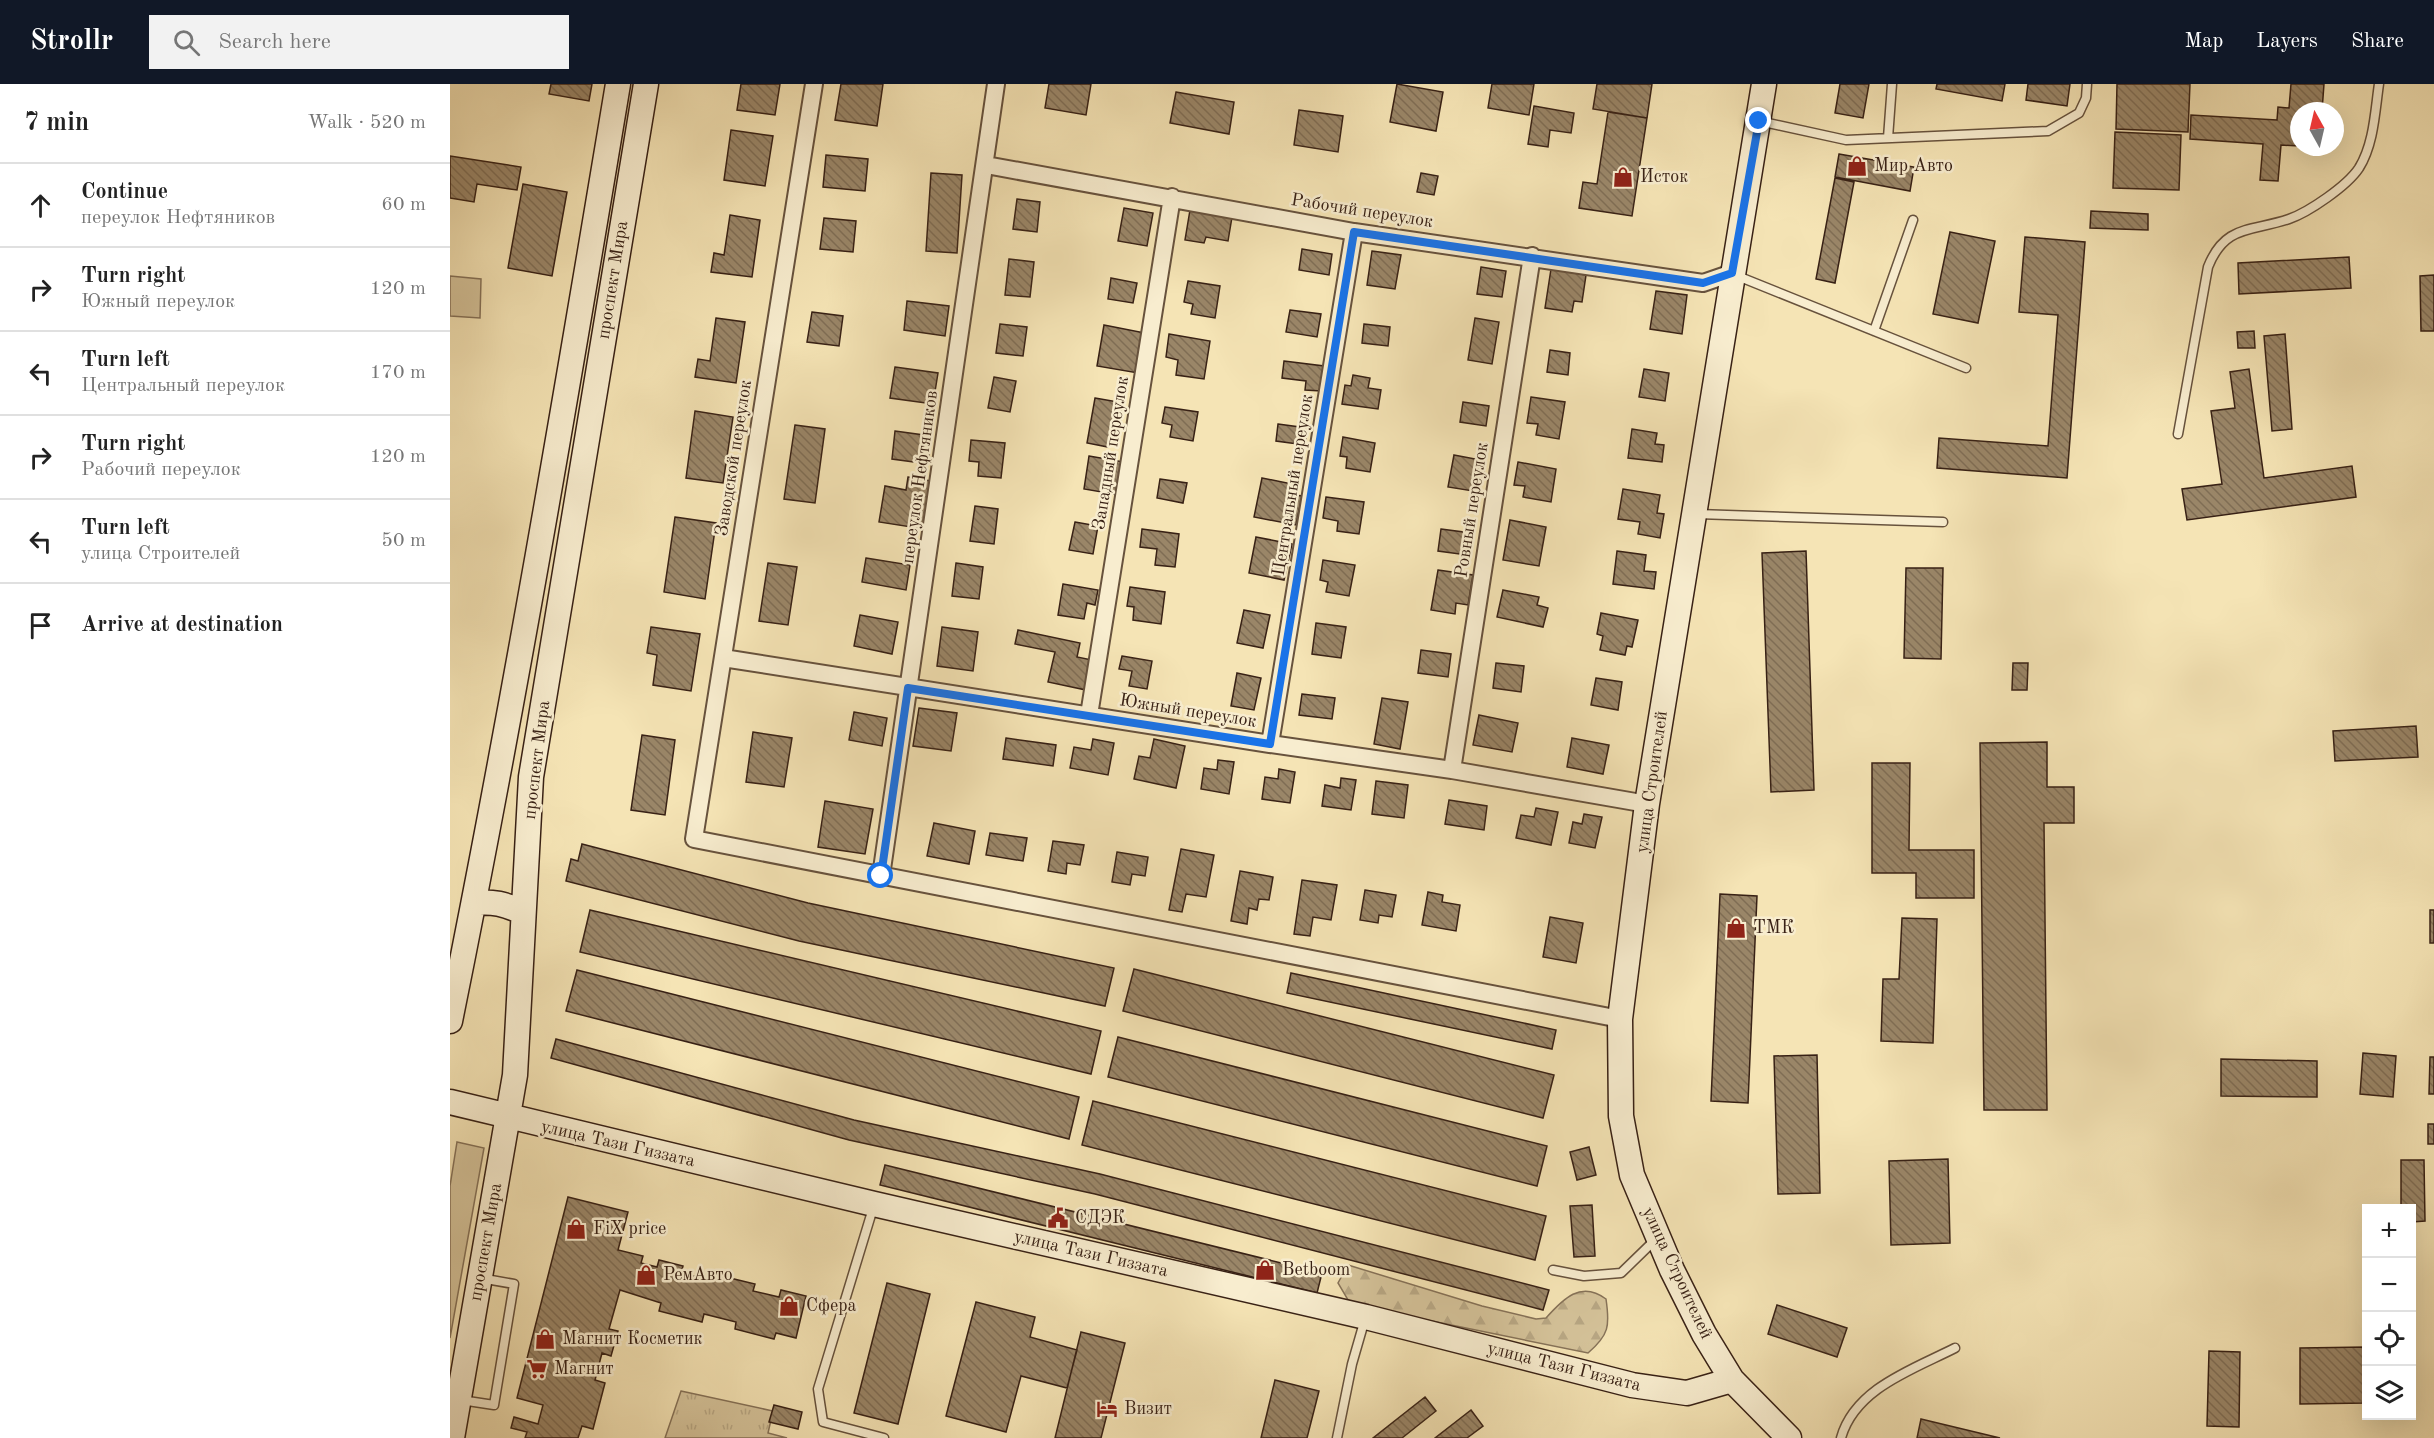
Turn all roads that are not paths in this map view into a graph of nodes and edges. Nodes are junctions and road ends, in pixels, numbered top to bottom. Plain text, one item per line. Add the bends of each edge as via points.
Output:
1 (618, 84) edge
2 (646, 84) edge
3 (814, 84) edge
4 (996, 84) edge
5 (1764, 84) edge
6 (1892, 84) edge
7 (2087, 84) edge
8 (2379, 84) edge
9 (1759, 121) junction
10 (1888, 138) junction
11 (986, 165) junction
12 (1172, 197) junction
13 (1913, 220) dead end
14 (1354, 232) junction
15 (1532, 256) junction
16 (1732, 273) junction
17 (1874, 331) junction
18 (1966, 368) dead end
19 (2178, 434) dead end
20 (1694, 514) junction
21 (1943, 522) dead end
22 (723, 658) junction
23 (908, 688) junction
24 (1089, 715) junction
25 (1270, 744) junction
26 (1452, 770) junction
27 (1647, 804) junction
28 (881, 876) junction
29 (474, 903) junction
30 (522, 912) junction
31 (1620, 1019) junction
32 (450, 1022) edge
33 (450, 1102) edge
34 (507, 1117) junction
35 (874, 1204) junction
36 (1658, 1237) junction
37 (1553, 1270) dead end
38 (480, 1278) junction
39 (1366, 1317) junction
40 (1955, 1348) dead end
41 (456, 1370) edge
42 (1732, 1380) junction
43 (458, 1399) junction
44 (452, 1438) edge
45 (884, 1438) edge
46 (1337, 1438) edge
47 (1790, 1438) edge
48 (1841, 1438) edge

1 - 29 street, проспект Мира
2 - 30 street, проспект Мира via 531,777
3 - 22 street, Заводской переулок
4 - 11 street, переулок Нефтяников
5 - 9 street, улица Строителей
6 - 10 lane
7 - 10 lane via 2079,113 2048,130
8 - 19 lane via 2369,144 2359,168 2345,183 2290,219 2244,230 2223,240 2215,250 2208,267
9 - 10 lane via 1846,140
9 - 16 street, улица Строителей
11 - 12 street, Рабочий переулок
11 - 23 street, переулок Нефтяников
12 - 14 street, Рабочий переулок
12 - 24 street, Западный переулок
13 - 17 lane
14 - 15 street, Рабочий переулок
14 - 25 street, Центральный переулок
15 - 16 street, Рабочий переулок via 1703,283
15 - 26 street, Ровный переулок
16 - 17 lane
16 - 20 street, улица Строителей
17 - 18 lane
20 - 21 lane
20 - 27 street, улица Строителей
22 - 23 street, Южный переулок
22 - 28 street, Заводской переулок via 694,839
23 - 24 street, Южный переулок
23 - 28 street, переулок Нефтяников
24 - 25 street, Южный переулок
25 - 26 street, Южный переулок
26 - 27 street, Южный переулок
27 - 31 street, улица Строителей
28 - 31 street
29 - 30 street via 491,901
29 - 32 street, проспект Мира
30 - 34 street, проспект Мира via 515,1075
31 - 36 street, улица Строителей via 1621,1116 1632,1175
33 - 34 street, улица Тази Гиззата
34 - 35 street, улица Тази Гиззата
34 - 38 street, проспект Мира
35 - 39 street, улица Тази Гиззата
35 - 45 lane via 818,1389 823,1422
36 - 37 lane via 1621,1273 1584,1276
36 - 42 street, улица Строителей via 1704,1334
38 - 41 street, проспект Мира
38 - 43 lane via 514,1284 494,1405
39 - 42 street, улица Тази Гиззата via 1632,1385 1687,1393
39 - 46 lane
40 - 48 lane via 1871,1392
41 - 43 street, проспект Мира
42 - 47 street, улица Строителей
43 - 44 street, проспект Мира

